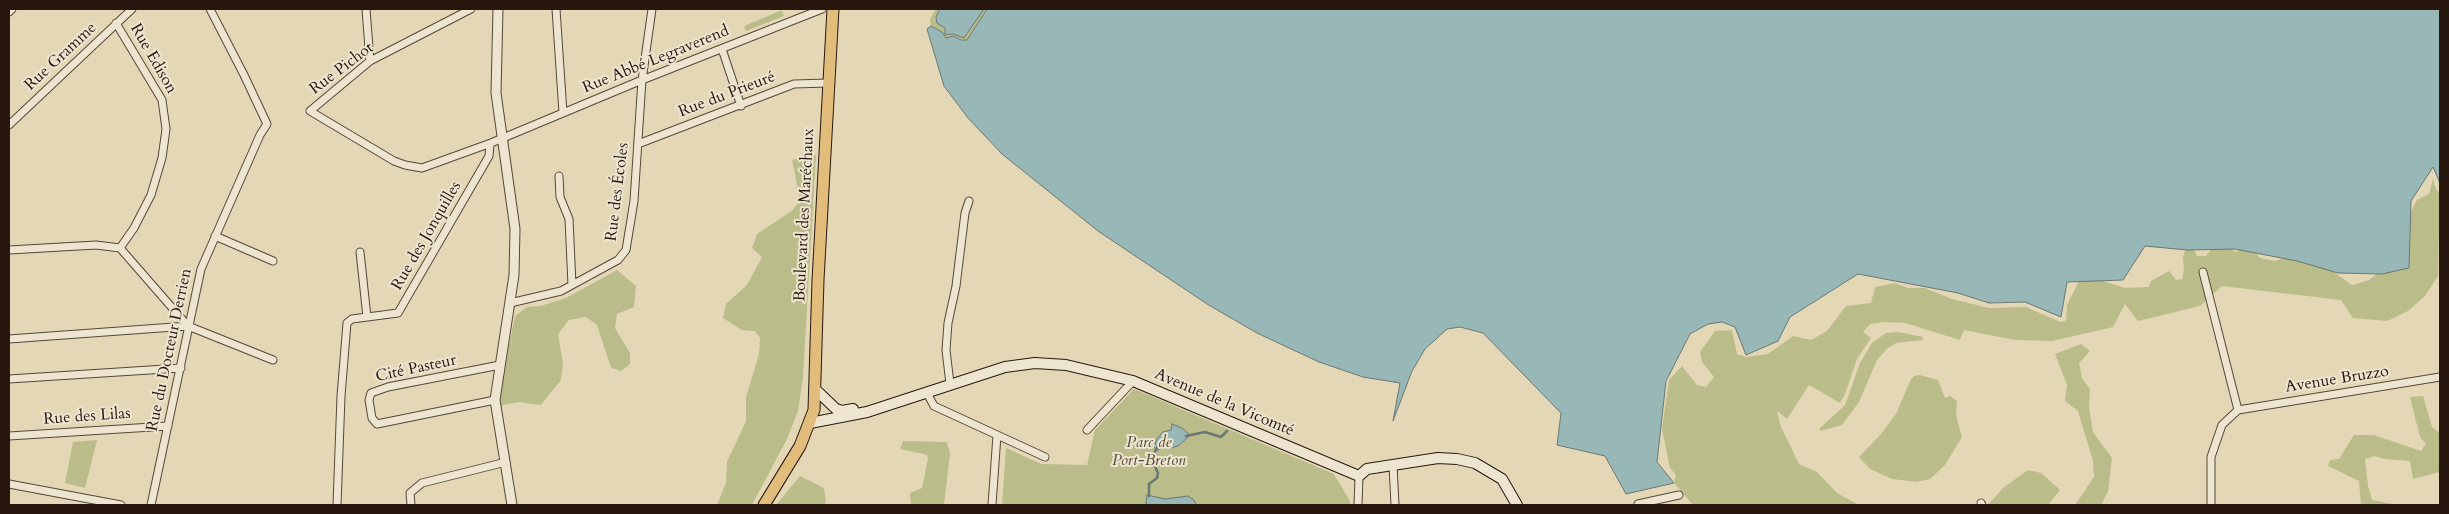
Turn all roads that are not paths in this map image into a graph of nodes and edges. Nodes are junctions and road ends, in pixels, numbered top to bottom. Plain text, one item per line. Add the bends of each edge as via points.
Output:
1 (12, 9) edge
2 (132, 9) edge
3 (210, 9) edge
4 (366, 9) edge
5 (471, 9) edge
6 (498, 9) edge
7 (556, 9) edge
8 (652, 9) edge
9 (822, 9) edge
10 (833, 9) edge
11 (9, 12) edge
12 (116, 23) junction
13 (722, 49) junction
14 (370, 61) junction
15 (642, 80) junction
16 (828, 83) junction
17 (741, 106) junction
18 (310, 110) joint
19 (563, 113) junction
20 (9, 125) edge
21 (502, 138) junction
22 (490, 144) junction
23 (638, 144) junction
24 (559, 176) dead end
25 (969, 202) dead end
26 (215, 236) junction
27 (120, 248) junction
28 (9, 250) edge
29 (360, 252) dead end
30 (273, 261) dead end
31 (2203, 272) dead end
32 (572, 285) junction
33 (510, 303) junction
34 (366, 317) junction
35 (188, 326) junction
36 (9, 339) edge
37 (274, 360) dead end
38 (500, 365) junction
39 (180, 368) junction
40 (2440, 377) edge
41 (9, 379) edge
42 (1133, 381) junction
43 (950, 384) junction
44 (815, 389) junction
45 (927, 393) junction
46 (495, 400) junction
47 (898, 402) junction
48 (2238, 410) junction
49 (810, 423) junction
50 (168, 426) junction
51 (1087, 430) dead end
52 (997, 435) junction
53 (9, 436) edge
54 (1045, 457) dead end
55 (506, 462) junction
56 (1393, 465) junction
57 (1359, 476) junction
58 (9, 484) edge
59 (1679, 495) dead end
60 (122, 505) edge
61 (152, 505) edge
62 (337, 505) edge
63 (411, 505) edge
64 (512, 505) edge
65 (764, 505) edge
66 (992, 505) edge
67 (1358, 505) edge
68 (1396, 505) edge
69 (1517, 505) edge
70 (1639, 505) edge
71 (2211, 505) edge

1 - 11 street
2 - 12 street, Rue Gramme
3 - 26 street, Rue du Docteur Derrien via 267,124
4 - 14 street
5 - 14 street, Rue Pichot
6 - 21 street via 496,93
7 - 19 street
8 - 15 street, Rue des Écoles
9 - 13 street, Rue Abbé Legraverend
10 - 16 main road, Boulevard des Maréchaux
12 - 20 street, Rue Gramme
12 - 27 street, Rue Edison via 162,100 166,129 162,158 151,195
13 - 15 street, Rue Abbé Legraverend
13 - 17 street
14 - 18 street, Rue Pichot
15 - 19 street, Rue Abbé Legraverend
15 - 23 street, Rue des Écoles
16 - 17 street, Rue du Prieuré via 794,84
16 - 44 main road, Boulevard des Maréchaux
17 - 23 street, Rue du Prieuré
18 - 22 street, Rue Abbé Legraverend via 394,161 413,168 431,166
19 - 21 street, Rue Abbé Legraverend
21 - 22 street, Rue Abbé Legraverend
21 - 33 street via 516,229
22 - 34 street, Rue des Jonquilles via 489,156 398,313
23 - 32 street, Rue des Écoles via 626,250 618,260
24 - 32 street via 560,197 569,219
25 - 43 street via 948,323 946,350
26 - 30 street
26 - 35 street, Rue du Docteur Derrien via 201,268
27 - 28 street via 96,245
27 - 35 street
29 - 34 street
31 - 48 street
32 - 33 street, Rue des Écoles via 550,295
33 - 38 street
34 - 62 street, Rue des Jonquilles via 352,319 345,329
35 - 36 street
35 - 37 street
35 - 39 street, Rue du Docteur Derrien
38 - 46 street
38 - 46 street, Cité Pasteur via 388,387 371,393 369,400 372,418 377,424
39 - 41 street
39 - 50 street, Rue du Docteur Derrien
40 - 48 street, Avenue Bruzzo
42 - 43 main road, Avenue de la Vicomté via 1083,368 1035,363 1005,367
42 - 51 street
42 - 57 main road, Avenue de la Vicomté
43 - 45 main road, Avenue de la Vicomté
44 - 47 main road, Avenue de la Vicomté via 842,411 880,402
44 - 49 main road, Boulevard des Maréchaux
45 - 47 main road, Avenue de la Vicomté
45 - 52 street via 934,406
46 - 55 street
47 - 49 main road, Avenue de la Vicomté
48 - 71 street via 2222,425 2212,457
49 - 65 main road, Boulevard des Maréchaux via 800,446
50 - 53 street, Rue des Lilas
50 - 61 street, Rue du Docteur Derrien
52 - 54 street
52 - 66 street
55 - 63 street via 422,483 410,493
55 - 64 street
56 - 57 main road via 1367,469
56 - 68 street
56 - 69 main road via 1438,458 1457,458 1475,463 1502,478
57 - 67 street
58 - 60 street
59 - 70 street

